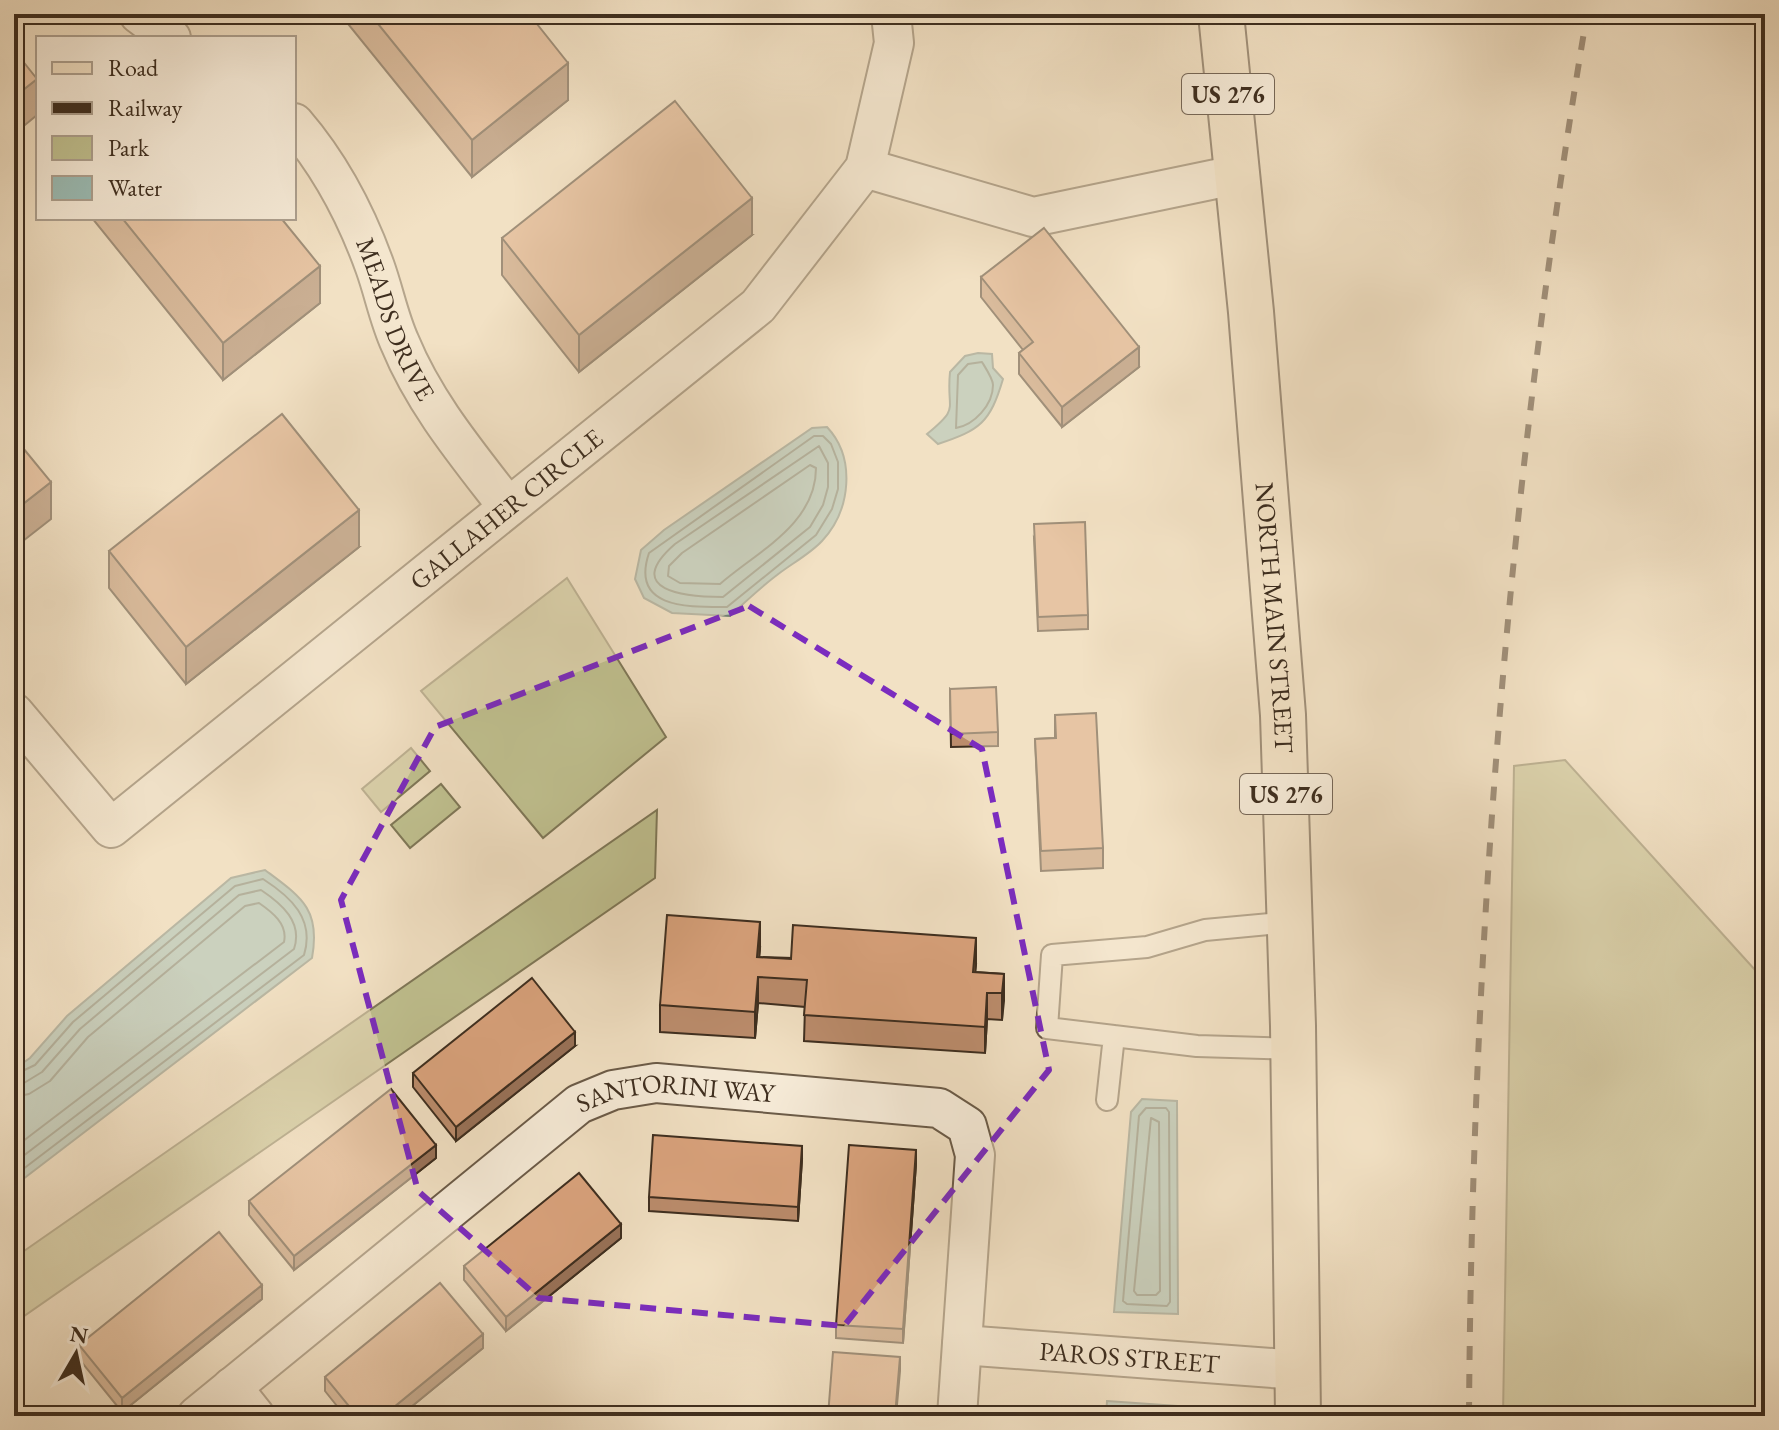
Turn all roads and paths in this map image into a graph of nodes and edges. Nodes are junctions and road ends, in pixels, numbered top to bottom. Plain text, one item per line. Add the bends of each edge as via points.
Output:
1 (139, 14) edge
2 (891, 14) edge
3 (1221, 14) edge
4 (168, 36) edge
5 (296, 125) edge
6 (865, 168) junction
7 (1235, 175) junction
8 (508, 507) junction
9 (14, 713) edge
10 (1290, 922) junction
11 (1114, 1036) junction
12 (1294, 1049) junction
13 (1107, 1100) dead end
14 (962, 1345) junction
15 (1299, 1370) junction
16 (244, 1402) edge
17 (197, 1416) edge
18 (957, 1416) edge
19 (1298, 1416) edge

1 - 4 street
2 - 6 street, GALLAHER CIRCLE via 894,43
3 - 7 main road, NORTH MAIN STREET / US 276
5 - 8 street, MEADS DRIVE via 346,197 399,342 427,399
6 - 7 street via 1033,217
6 - 8 street, GALLAHER CIRCLE via 758,306
7 - 10 main road, NORTH MAIN STREET / US 276 via 1253,328 1282,698
8 - 9 street, GALLAHER CIRCLE via 111,828
10 - 11 lane via 1205,930 1147,947 1052,955 1047,1028
10 - 12 main road, NORTH MAIN STREET / US 276
11 - 12 lane
11 - 13 lane
12 - 15 main road, NORTH MAIN STREET / US 276
14 - 15 street, PAROS STREET
14 - 16 street, SANTORINI WAY via 975,1155 967,1126 939,1108 656,1083 613,1090 579,1104
14 - 18 street, SANTORINI WAY
15 - 19 main road, NORTH MAIN STREET / US 276
16 - 17 street, SANTORINI WAY

